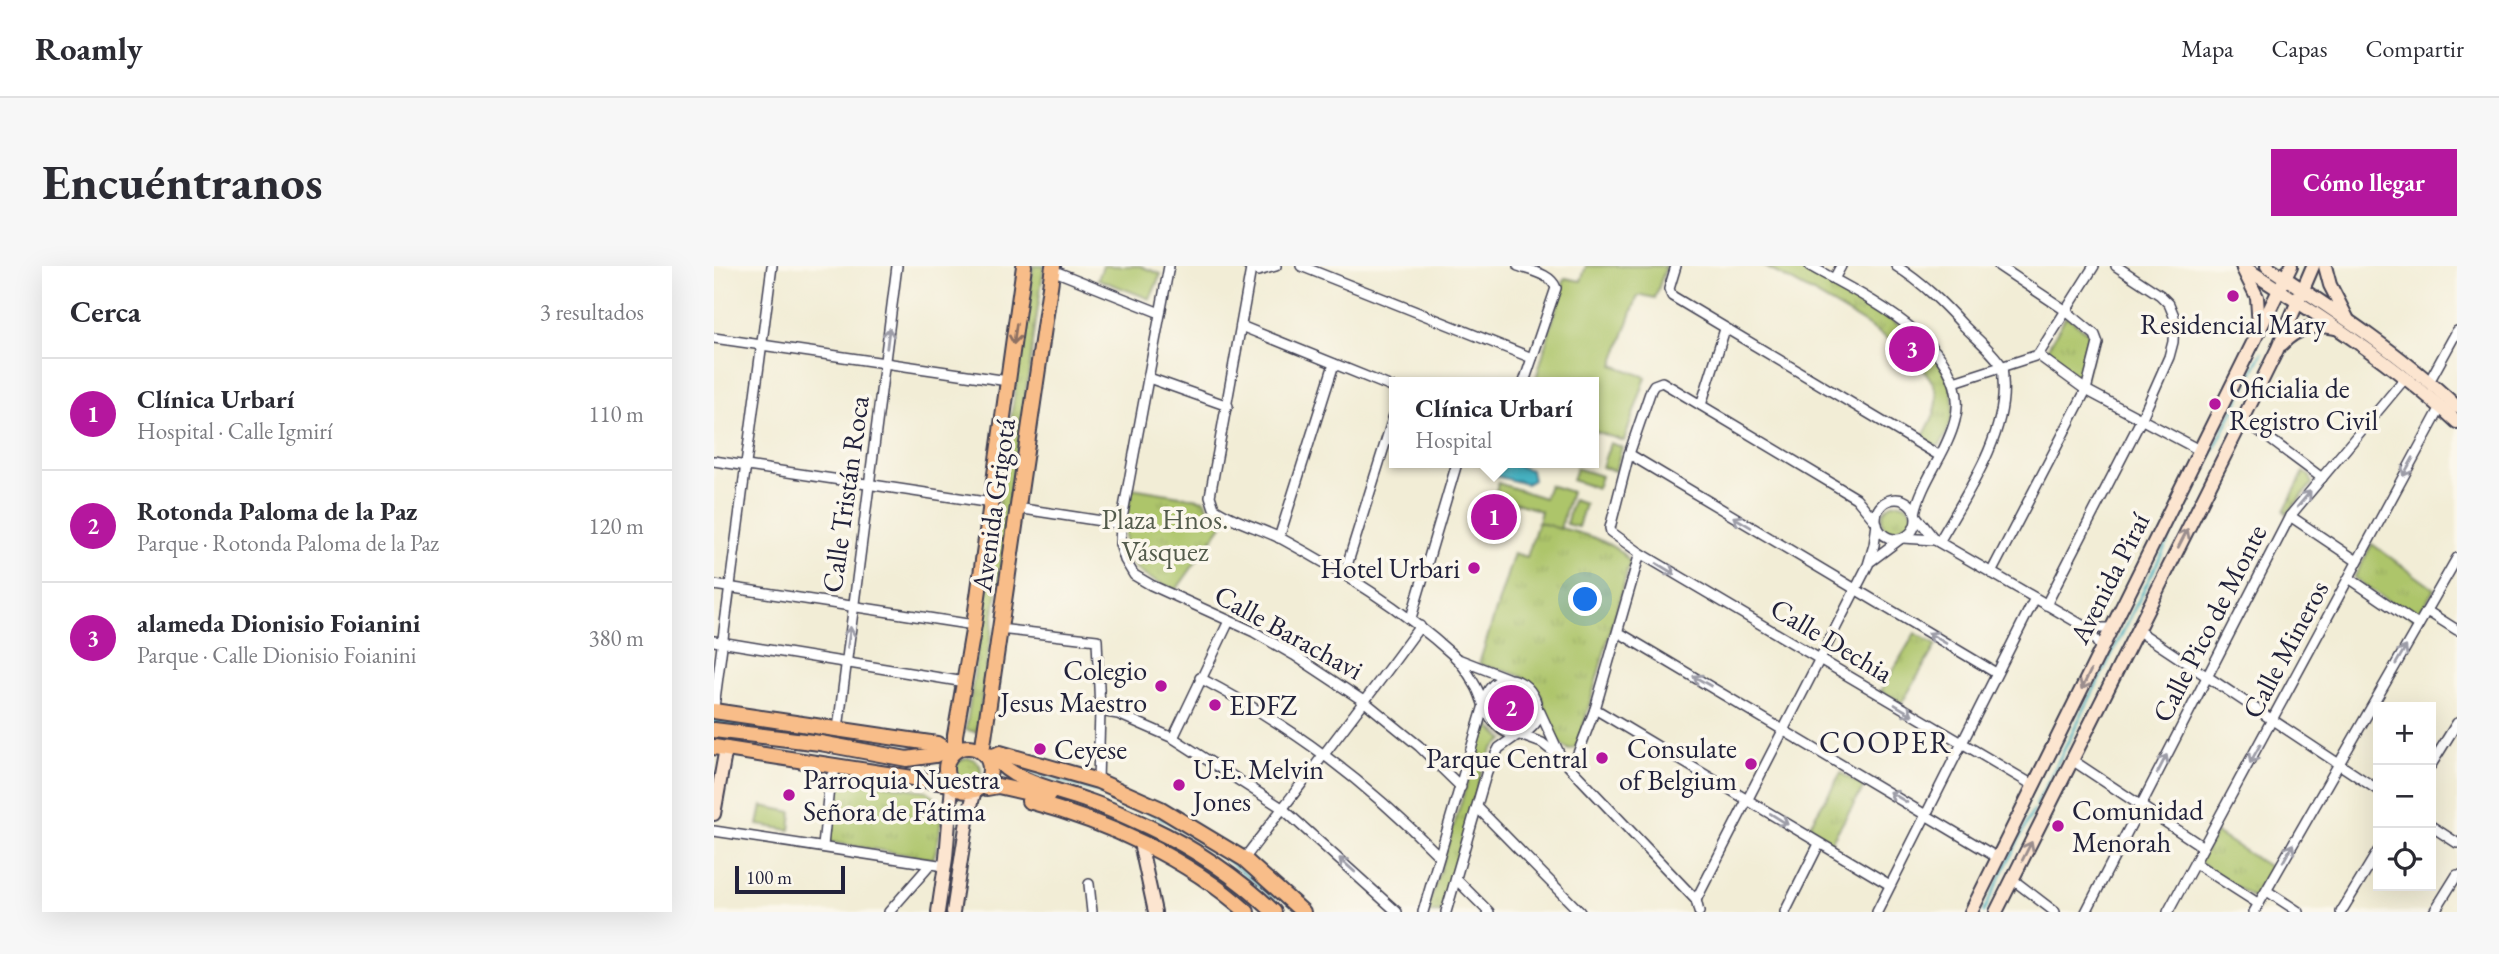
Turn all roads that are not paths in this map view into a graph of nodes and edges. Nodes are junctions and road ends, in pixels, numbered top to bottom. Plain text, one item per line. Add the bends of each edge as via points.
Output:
1 (772, 266) edge
2 (897, 266) edge
3 (1024, 266) edge
4 (1169, 266) edge
5 (1276, 266) edge
6 (1301, 266) edge
7 (1518, 266) edge
8 (1676, 266) edge
9 (1810, 266) edge
10 (1841, 266) edge
11 (1896, 266) edge
12 (1999, 266) edge
13 (2094, 266) edge
14 (2116, 266) edge
15 (2241, 266) edge
16 (2267, 266) edge
17 (2313, 266) edge
18 (2325, 266) edge
19 (1249, 267) edge
20 (1052, 268) edge
21 (2285, 278) edge
22 (1834, 279) junction
23 (2301, 297) junction
24 (2065, 310) junction
25 (1160, 313) junction
26 (1241, 326) junction
27 (2346, 326) junction
28 (1725, 329) junction
29 (2457, 331) edge
30 (2259, 334) junction
31 (714, 338) edge
32 (762, 345) junction
33 (2277, 350) junction
34 (2038, 355) junction
35 (1532, 358) junction
36 (885, 363) junction
37 (1334, 365) junction
38 (2002, 366) junction
39 (1526, 377) edge
40 (2406, 377) junction
41 (1149, 378) junction
42 (1008, 382) junction
43 (1954, 382) junction
44 (1389, 386) edge
45 (2426, 386) junction
46 (2087, 390) junction
47 (2449, 404) edge
48 (1701, 405) junction
49 (1228, 406) junction
50 (2244, 419) junction
51 (2141, 420) junction
52 (2457, 422) edge
53 (1389, 431) edge
54 (2201, 451) junction
55 (1629, 454) junction
56 (1940, 456) junction
57 (714, 461) edge
58 (746, 466) junction
59 (1456, 468) edge
60 (2322, 478) junction
61 (870, 485) junction
62 (1925, 486) junction
63 (1856, 498) junction
64 (1898, 499) junction
65 (1888, 501) junction
66 (992, 503) junction
67 (1017, 508) junction
68 (1916, 515) junction
69 (2290, 516) junction
70 (1876, 523) junction
71 (1121, 524) junction
72 (1279, 538) junction
73 (1902, 538) junction
74 (1937, 541) junction
75 (1640, 553) junction
76 (2457, 558) edge
77 (2357, 561) junction
78 (1868, 565) junction
79 (2144, 570) junction
80 (1991, 573) junction
81 (1344, 575) junction
82 (2162, 576) junction
83 (2349, 578) junction
84 (714, 585) edge
85 (730, 588) junction
86 (1856, 589) junction
87 (2035, 598) junction
88 (2046, 605) junction
89 (853, 608) junction
90 (2427, 611) junction
91 (1411, 618) junction
92 (1230, 621) junction
93 (974, 625) junction
94 (2418, 625) junction
95 (1420, 626) junction
96 (2087, 628) junction
97 (2112, 628) junction
98 (999, 629) junction
99 (2137, 630) junction
100 (2457, 631) edge
101 (1618, 632) junction
102 (718, 641) edge
103 (2101, 648) junction
104 (1456, 659) junction
105 (1819, 659) junction
106 (845, 662) junction
107 (1996, 673) junction
108 (2207, 675) junction
109 (1200, 678) junction
110 (1507, 678) junction
111 (965, 682) junction
112 (1365, 702) junction
113 (1484, 702) junction
114 (1539, 707) junction
115 (714, 709) edge
116 (1595, 709) junction
117 (1100, 711) junction
118 (2273, 721) junction
119 (2457, 723) edge
120 (838, 729) junction
121 (1785, 729) junction
122 (714, 730) edge
123 (1518, 735) junction
124 (1173, 738) junction
125 (723, 744) edge
126 (1962, 744) junction
127 (951, 751) junction
128 (1324, 752) junction
129 (987, 754) junction
130 (2436, 757) edge
131 (1561, 758) junction
132 (2072, 760) junction
133 (1469, 761) junction
134 (2338, 763) junction
135 (1570, 766) junction
136 (838, 767) junction
137 (1487, 771) junction
138 (1098, 781) junction
139 (950, 782) junction
140 (2033, 785) junction
141 (1461, 786) junction
142 (2373, 787) edge
143 (982, 788) junction
144 (1748, 800) junction
145 (2141, 806) junction
146 (1477, 807) junction
147 (1282, 808) junction
148 (2034, 810) junction
149 (714, 814) edge
150 (1927, 814) junction
151 (2434, 828) edge
152 (714, 831) edge
153 (1140, 843) junction
154 (2457, 843) edge
155 (1819, 844) junction
156 (822, 846) junction
157 (2203, 847) junction
158 (1439, 856) junction
159 (1998, 858) junction
160 (1244, 859) junction
161 (2373, 859) edge
162 (946, 862) junction
163 (2194, 863) junction
164 (930, 865) junction
165 (2457, 876) edge
166 (1456, 879) junction
167 (2012, 879) junction
168 (1089, 884) dead end
169 (1891, 885) junction
170 (2267, 891) junction
171 (1696, 900) junction
172 (2256, 908) edge
173 (888, 912) edge
174 (938, 912) edge
175 (953, 912) edge
176 (1092, 912) edge
177 (1155, 912) edge
178 (1247, 912) edge
179 (1263, 912) edge
180 (1274, 912) edge
181 (1303, 912) edge
182 (1397, 912) edge
183 (1423, 912) edge
184 (1446, 912) edge
185 (1489, 912) edge
186 (1580, 912) edge
187 (1699, 912) edge
188 (1785, 912) edge
189 (1877, 912) edge
190 (1971, 912) edge
191 (1996, 912) edge
192 (2055, 912) edge
193 (2087, 912) edge
194 (2168, 912) edge
195 (2299, 912) edge
196 (2341, 912) edge
197 (2434, 912) edge

1 - 32 street
36 -> 2 street, Calle Tristán Roca
3 -> 42 main road, Avenida Grigotá
4 - 25 street, Calle Barachavi
5 - 19 street via 1265,271
6 - 35 street
7 - 35 street via 1550,278 1556,288
8 - 28 street via 1669,289 1672,296
9 - 22 street
10 - 22 street
11 - 38 street via 1933,292
12 - 24 street
13 - 24 street
14 - 51 street via 2160,295 2174,316 2169,358
15 - 21 main road
15 - 30 main road via 2257,297
16 - 21 main road
17 - 23 main road, Avenida Piraí
18 - 27 main road
19 - 26 street
20 - 25 street
20 - 67 main road, Avenida Grigotá
21 - 23 main road
21 - 30 main road, Avenida Piraí
22 - 43 street via 1916,331
23 - 27 main road
23 - 33 main road, Avenida Piraí
24 - 34 street
24 - 46 street via 2095,335 2098,343
25 - 41 street, Calle Barachavi
26 - 37 street
26 - 49 street
27 - 33 main road via 2299,331
27 - 40 main road
27 - 45 main road
28 - 48 street
28 - 56 street
29 - 45 street
30 - 54 main road, Avenida Piraí
31 - 32 street
32 - 36 street
32 - 58 street
33 - 50 main road, Avenida Piraí
34 - 38 street
34 - 46 street
35 - 39 street
36 - 42 street
36 - 61 street, Calle Tristán Roca
37 - 44 street
37 - 72 street
38 - 43 street
38 - 74 street via 2002,407 1995,434
40 - 45 main road
40 - 60 street, Calle Pico de Monte
41 - 49 street
41 - 71 street, Calle Barachavi
42 - 66 main road, Avenida Grigotá
43 - 56 street via 1956,417
45 - 47 main road
46 - 51 street
46 - 80 street
47 - 52 main road
47 -> 77 street, Calle Mineros
48 - 55 street via 1666,383 1657,383
48 - 63 street
49 - 72 street via 1212,502 1218,510
50 - 60 street
82 -> 50 main road, Avenida Piraí
51 - 54 street
51 - 88 street
53 - 81 street
54 - 79 main road, Avenida Piraí
55 - 75 street, Calle Dechia via 1611,530
86 -> 55 street
56 - 62 street
57 - 58 street
58 - 61 street
58 - 85 street
59 - 91 street
69 -> 60 street, Calle Pico de Monte
61 - 66 street
61 - 89 street, Calle Tristán Roca
62 - 64 street via 1913,496
62 - 68 street
63 - 65 street
63 - 70 street
64 - 65 street
64 - 68 street via 1909,504
65 - 70 street via 1878,510
66 - 93 main road, Avenida Grigotá
67 - 71 street
67 - 98 main road, Avenida Grigotá
68 - 73 street via 1913,529
68 - 74 street
69 - 77 street
69 - 108 street, Calle Pico de Monte
70 - 73 street via 1883,535
70 - 78 street
71 - 92 street, Calle Barachavi via 1120,544 1134,575
72 - 81 street
73 - 74 street
73 - 78 street
74 - 80 street
75 - 101 street
75 -> 105 street, Calle Dechia
76 - 90 street
77 - 83 street, Calle Mineros
78 - 86 street
79 - 82 main road
79 - 97 main road, Avenida Piraí
80 - 87 street
81 - 91 street
82 - 99 main road, Avenida Piraí
83 - 94 street
83 - 118 street, Calle Mineros
84 - 85 street
85 - 89 street
85 - 102 street
86 - 105 street
107 -> 86 street
87 - 88 street
87 - 107 street
88 - 96 street
89 - 93 street
106 -> 89 street, Calle Tristán Roca
90 - 94 street
90 - 100 street
91 - 95 street
92 - 109 street
92 - 112 street, Calle Barachavi via 1294,655
93 - 111 main road, Avenida Grigotá
134 -> 94 street
95 - 104 street
95 - 112 street
96 - 97 street
96 - 103 street
97 - 103 main road, Avenida Piraí
98 - 117 street via 1097,640
98 - 129 main road, Avenida Grigotá
99 - 108 street
99 - 132 main road, Avenida Piraí
101 - 116 street
121 -> 101 street
102 - 106 street
102 - 115 street
103 -> 140 main road, Avenida Piraí
104 - 110 street
104 - 113 street
105 - 121 street
105 -> 126 street, Calle Dechia
106 - 111 street
106 - 120 street, Calle Tristán Roca
107 - 126 street
108 - 118 street
145 -> 108 street, Calle Pico de Monte
109 - 124 street
109 - 128 street
110 - 113 street via 1490,687
110 - 114 street via 1525,685
111 - 127 main road, Avenida Grigotá
112 - 128 street
112 - 141 street, Calle Barachavi
113 - 123 street via 1494,722
113 - 133 street
114 - 123 street via 1533,728
114 - 131 street
115 - 120 main road
116 - 135 street
116 - 144 street
117 - 124 street
117 - 138 street
118 - 134 street
118 -> 157 street, Calle Mineros
119 - 130 street
120 - 127 main road via 937,744
121 - 144 street
150 -> 121 street
122 - 127 main road via 907,759
123 - 131 street via 1542,743
123 - 137 street via 1499,748
124 - 147 street
125 - 136 main road
125 - 139 main road via 818,752
125 - 149 main road
126 - 140 street, Calle Dechia
126 - 150 street
127 - 129 main road via 969,747
127 - 139 main road via 946,765
128 - 147 street
128 - 158 street
129 - 138 main road via 1000,753
129 - 143 main road via 990,770
129 - 180 main road via 1017,776 1112,810 1195,851
131 - 135 street
132 - 145 street
132 - 148 main road, Avenida Piraí
133 - 137 street via 1480,760
133 - 141 street
134 - 142 street
170 -> 134 street
135 - 171 street
136 - 139 main road
136 - 156 street via 830,778
137 - 146 street
138 - 160 main road via 1161,809
139 - 143 main road via 962,790
139 - 162 main road
140 - 148 main road, Avenida Piraí
141 - 158 street
143 - 153 main road via 1059,809
143 - 175 main road via 967,821
143 - 179 main road via 1033,792 1109,817 1193,860
144 -> 155 street
144 - 171 street
145 - 157 street
145 - 193 street, Calle Pico de Monte
146 - 166 street
146 - 186 street
147 - 160 street
182 -> 147 street
148 - 159 main road, Avenida Piraí
167 -> 148 main road, Avenida Piraí
150 - 159 street
150 - 169 street
151 - 154 street
152 - 156 street
153 - 177 main road
153 - 178 main road via 1182,865
155 - 169 street
155 - 188 street
156 - 164 street
157 - 163 street, Calle Mineros
158 - 183 street
159 - 190 main road, Avenida Piraí
160 - 181 main road
161 - 196 street
162 - 164 street
162 - 174 main road
162 - 175 main road via 943,907
163 - 172 street
163 - 194 street, Calle Mineros
164 - 173 street
165 - 197 street
166 - 184 street
166 - 185 street
167 - 191 main road, Avenida Piraí
167 - 192 street
168 - 176 street
169 - 189 street
170 - 172 street
170 - 195 street
171 - 187 street

